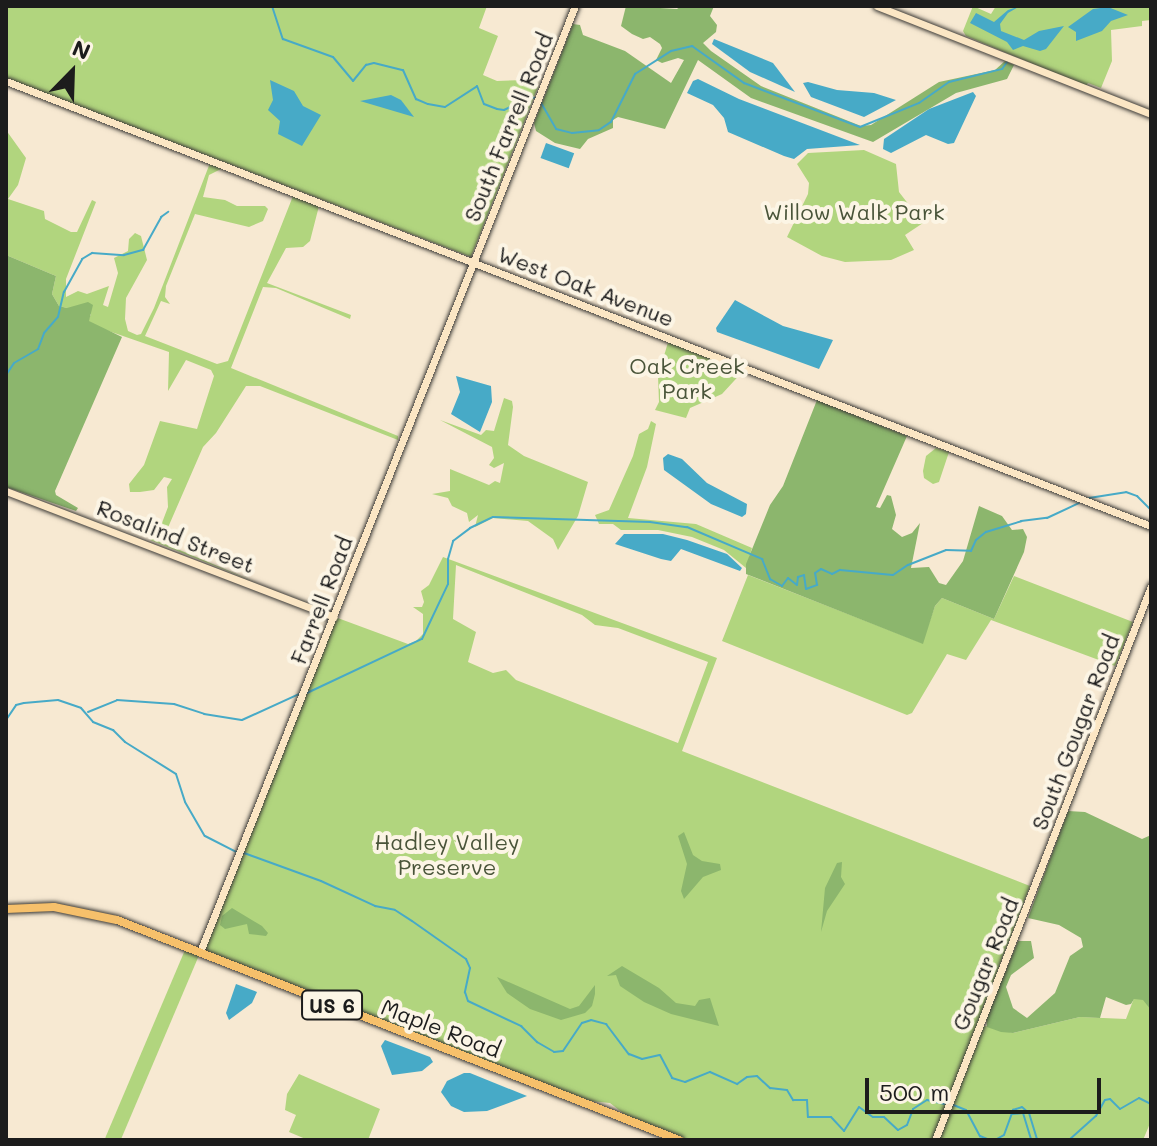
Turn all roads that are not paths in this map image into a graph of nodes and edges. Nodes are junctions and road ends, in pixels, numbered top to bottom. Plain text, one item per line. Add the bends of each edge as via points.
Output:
1 (575, 6) edge
2 (877, 6) edge
3 (6, 81) edge
4 (1151, 114) edge
5 (474, 261) junction
6 (6, 491) edge
7 (1151, 526) edge
8 (1151, 586) edge
9 (334, 617) junction
10 (1033, 892) joint
11 (6, 909) edge
12 (200, 952) junction
13 (679, 1140) edge
14 (935, 1140) edge

1 - 5 street, South Farrell Road
2 - 4 street
3 - 5 street, West Oak Avenue
5 - 7 street, West Oak Avenue
5 - 9 street, Farrell Road
6 - 9 street, Rosalind Street
8 - 10 street, South Gougar Road
9 - 12 street, Farrell Road
10 - 14 street, Gougar Road
11 - 12 main road, Maple Road / US 6 via 37,906 87,912
12 - 13 main road, Maple Road / US 6

